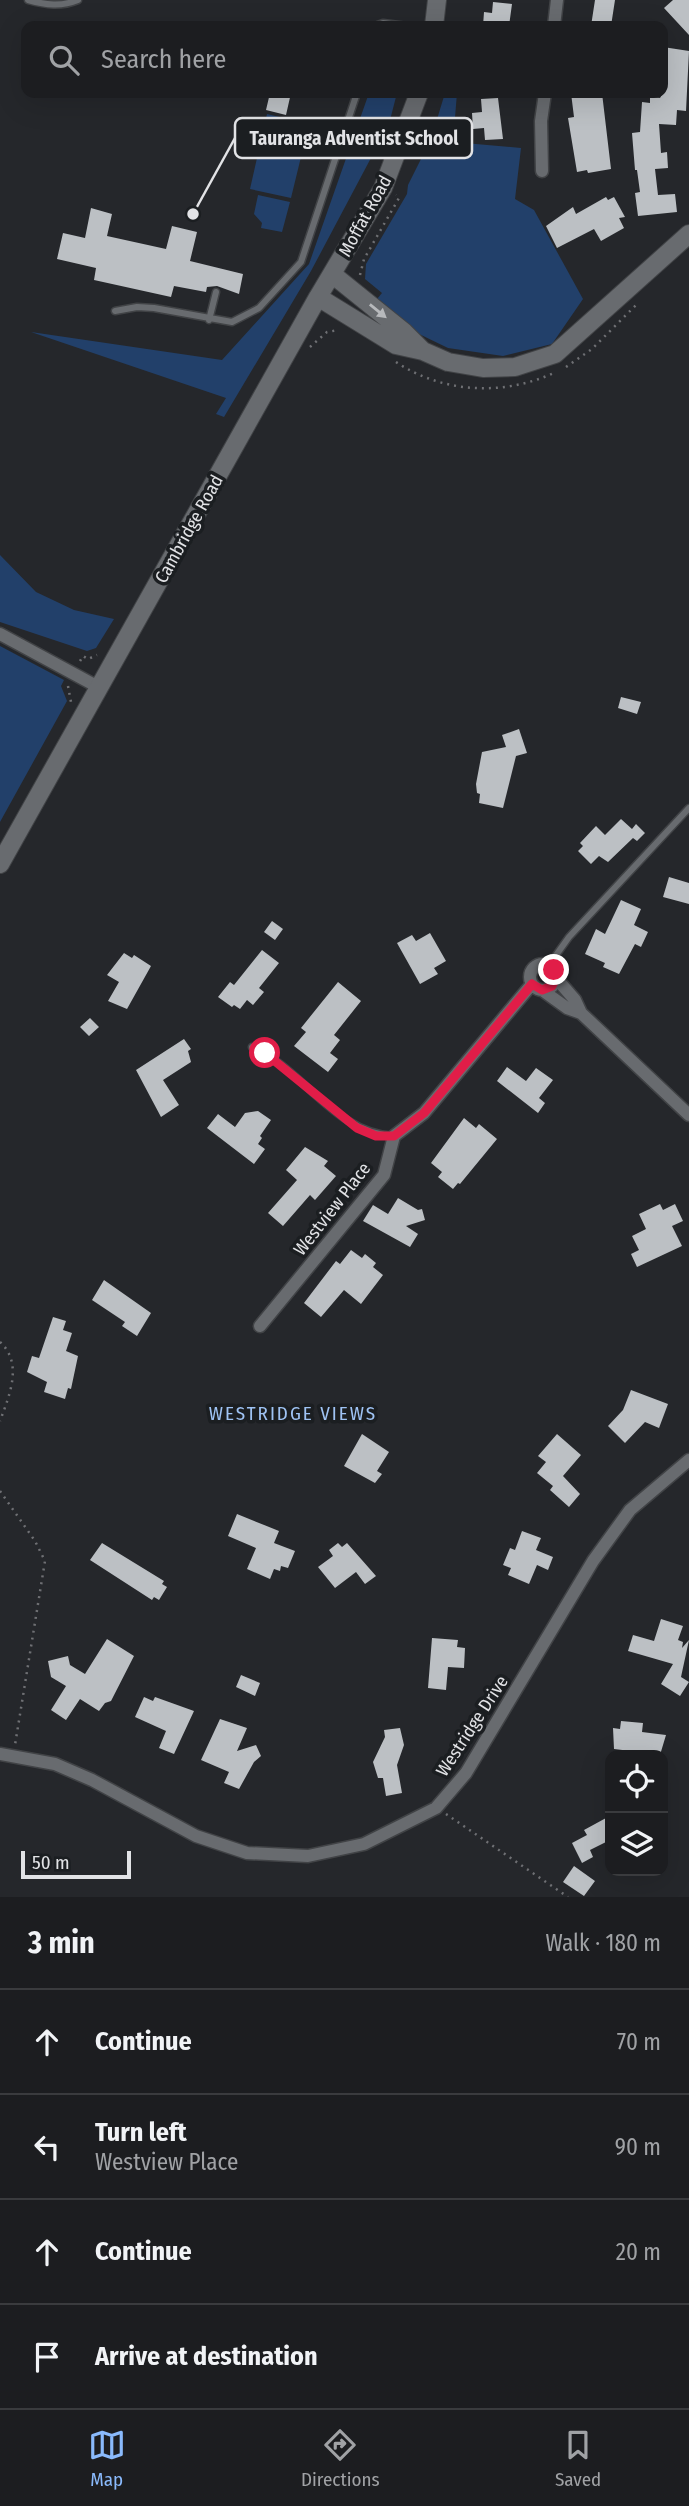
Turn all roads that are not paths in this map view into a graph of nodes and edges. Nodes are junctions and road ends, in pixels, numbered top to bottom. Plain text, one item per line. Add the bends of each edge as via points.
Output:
1 (28, 0) edge
2 (78, 0) edge
3 (437, 0) edge
4 (557, 0) edge
5 (435, 21) edge
6 (555, 21) edge
7 (355, 98) edge
8 (417, 98) edge
9 (544, 98) edge
10 (542, 171) dead end
11 (689, 234) edge
12 (332, 274) junction
13 (216, 292) dead end
14 (318, 297) junction
15 (115, 311) dead end
16 (209, 320) junction
17 (423, 351) junction
18 (0, 634) edge
19 (100, 688) junction
20 (689, 808) edge
21 (0, 864) edge
22 (550, 965) junction
23 (556, 978) junction
24 (537, 987) junction
25 (581, 1013) junction
26 (252, 1047) dead end
27 (689, 1115) edge
28 (394, 1136) junction
29 (260, 1326) dead end
30 (689, 1460) edge
31 (7, 1754) edge

1 - 2 lane via 66,5
3 - 5 main road
4 - 6 street
7 - 16 lane via 301,262 259,308 232,322
8 - 12 main road, Moffat Road via 383,188
9 - 10 street
11 - 17 main road via 555,354 515,367 484,368 448,362
12 - 14 main road, Moffat Road
12 -> 17 main road
13 - 16 lane
14 - 17 main road via 396,345
14 - 19 main road, Cambridge Road
15 - 16 lane via 137,307
18 - 19 street
19 - 21 main road, Cambridge Road
20 - 22 lane via 569,937
22 - 23 street
22 - 24 street via 533,968 530,976
23 - 24 street via 552,986
23 - 25 street
24 - 25 street
24 - 28 street via 424,1113
25 - 27 street
26 - 28 lane via 357,1128 376,1136
28 - 29 street, Westview Place via 384,1175
30 - 31 street, Westridge Drive via 630,1510 478,1754 436,1808 402,1828 336,1852 256,1854 196,1836 55,1764

